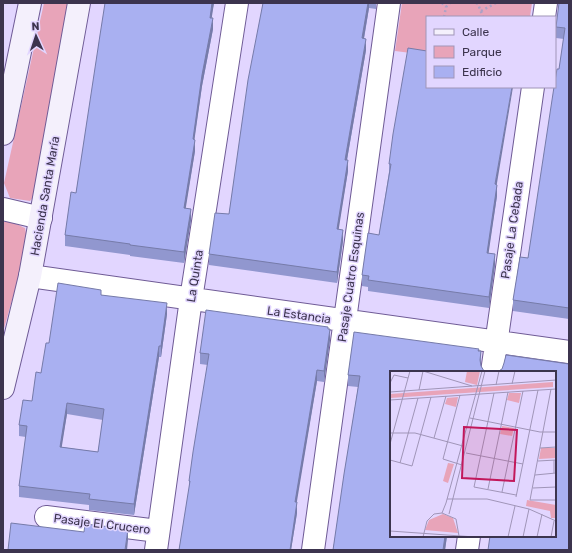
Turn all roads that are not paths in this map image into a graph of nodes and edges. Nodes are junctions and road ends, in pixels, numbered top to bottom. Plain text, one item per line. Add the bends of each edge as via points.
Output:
1 (30, 3) edge
2 (79, 3) edge
3 (237, 3) edge
4 (389, 3) edge
5 (546, 3) edge
6 (544, 16) edge
7 (533, 88) edge
8 (3, 134) edge
9 (3, 209) edge
10 (41, 218) junction
11 (30, 276) junction
12 (191, 299) junction
13 (345, 322) junction
14 (496, 342) junction
15 (569, 352) edge
16 (492, 371) edge
17 (3, 388) edge
18 (46, 517) dead end
19 (469, 537) edge
20 (157, 541) edge
21 (313, 550) edge
22 (467, 550) edge

1 - 8 street
2 - 10 street, Hacienda Santa María
3 - 12 street, La Quinta
4 - 13 street, Pasaje Cuatro Esquinas
5 - 6 street
7 - 14 street, Pasaje La Cebada
9 - 10 street
10 - 11 street, Hacienda Santa María
11 - 12 street, La Estancia
11 - 17 street, Hacienda Santa María
12 - 13 street, La Estancia
12 - 20 street, La Quinta
13 - 14 street, La Estancia
13 - 21 street, Pasaje Cuatro Esquinas
14 - 15 street, La Estancia
14 - 16 street, Pasaje La Cebada
18 - 20 street, Pasaje El Crucero
19 - 22 street

